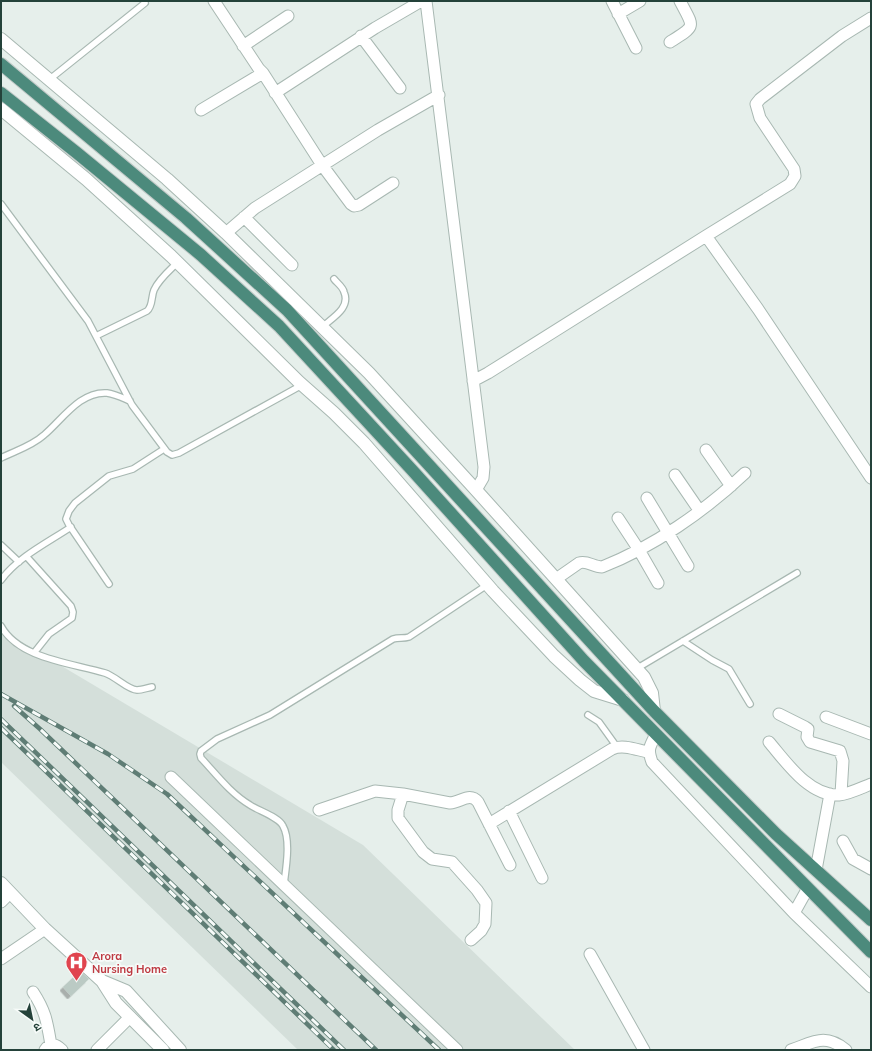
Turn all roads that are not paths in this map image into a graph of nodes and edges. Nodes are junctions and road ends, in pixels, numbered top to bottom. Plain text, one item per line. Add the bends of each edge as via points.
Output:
1 (214, 1) edge
2 (612, 1) edge
3 (640, 1) edge
4 (680, 1) edge
5 (146, 3) dead end
6 (618, 14) junction
7 (288, 16) dead end
8 (871, 18) edge
9 (361, 36) junction
10 (1, 39) edge
11 (670, 42) dead end
12 (243, 46) junction
13 (636, 48) dead end
14 (1, 64) edge
15 (263, 73) junction
16 (50, 79) junction
17 (400, 88) dead end
18 (1, 92) edge
19 (275, 93) junction
20 (439, 95) junction
21 (1, 109) edge
22 (201, 110) dead end
23 (322, 164) junction
24 (393, 183) dead end
25 (1, 204) edge
26 (244, 217) junction
27 (226, 233) junction
28 (706, 236) junction
29 (177, 262) junction
30 (292, 265) dead end
31 (334, 279) dead end
32 (322, 327) junction
33 (96, 336) junction
34 (473, 381) junction
35 (302, 385) junction
36 (130, 402) junction
37 (164, 449) junction
38 (706, 450) dead end
39 (1, 458) edge
40 (676, 474) dead end
41 (745, 474) dead end
42 (871, 478) edge
43 (732, 486) junction
44 (476, 490) junction
45 (647, 498) dead end
46 (699, 510) junction
47 (618, 518) dead end
48 (71, 527) junction
49 (669, 533) junction
50 (1, 545) edge
51 (639, 550) junction
52 (26, 556) junction
53 (19, 562) junction
54 (688, 566) dead end
55 (797, 573) dead end
56 (556, 579) junction
57 (1, 580) edge
58 (658, 583) dead end
59 (110, 584) dead end
60 (487, 584) junction
61 (1, 626) edge
62 (683, 641) junction
63 (34, 653) junction
64 (636, 669) junction
65 (152, 687) dead end
66 (623, 700) junction
67 (750, 704) dead end
68 (654, 711) junction
69 (779, 714) dead end
70 (588, 715) dead end
71 (826, 717) dead end
72 (656, 734) junction
73 (871, 734) edge
74 (769, 742) dead end
75 (617, 746) junction
76 (648, 752) junction
77 (171, 777) dead end
78 (871, 784) edge
79 (403, 794) junction
80 (830, 794) junction
81 (841, 794) junction
82 (319, 810) dead end
83 (509, 811) junction
84 (488, 824) junction
85 (843, 840) dead end
86 (510, 865) dead end
87 (871, 868) edge
88 (816, 870) junction
89 (542, 878) dead end
90 (1, 883) edge
91 (284, 884) junction
92 (808, 888) junction
93 (10, 893) junction
94 (1, 902) edge
95 (794, 913) junction
96 (871, 920) edge
97 (44, 929) junction
98 (471, 940) dead end
99 (871, 952) edge
100 (590, 954) dead end
101 (1, 959) edge
102 (102, 981) junction
103 (871, 987) edge
104 (33, 992) dead end
105 (130, 1017) junction
106 (48, 1047) edge
107 (62, 1050) edge
108 (97, 1050) edge
109 (162, 1050) edge
110 (180, 1050) edge
111 (457, 1050) edge
112 (644, 1050) edge
113 (791, 1050) edge
114 (846, 1050) edge

1 - 12 street
2 - 6 street
3 - 6 street
4 - 11 street via 691,25
5 - 16 lane
6 - 13 street
7 - 12 street
8 - 28 street via 842,36 756,104 760,118 794,169 794,180
9 - 17 street
9 - 19 street
9 - 20 street via 418,3 426,1
10 - 16 street
12 - 15 street
14 - 68 highway via 186,218 287,310
15 - 19 street
15 - 22 street
16 - 27 street via 167,178
18 - 66 highway via 201,255 279,326 584,661
19 - 23 street
20 - 23 street
20 - 34 street
21 - 29 street via 86,179
23 - 24 street via 343,195 354,206
23 - 26 street
25 - 33 lane via 88,321
26 - 27 street
26 - 30 street
27 - 32 street
28 - 34 street
28 - 42 street
29 - 33 lane via 160,281 147,311
29 - 35 street
31 - 32 lane via 344,291 346,305
32 - 44 street via 369,373
33 - 36 lane
34 - 44 street via 484,467 483,478
35 - 37 lane via 179,453 172,455
35 - 60 street via 364,443
36 - 37 lane
36 - 39 lane via 107,393 91,396 75,406 44,436
37 - 48 lane via 133,469 109,476 75,503 66,519
38 - 43 street
40 - 46 street
41 - 43 street
43 - 46 street
44 - 56 street
45 - 49 street
46 - 49 street
47 - 51 street
48 - 52 lane
48 - 59 lane
49 - 51 street
49 - 54 street
50 - 53 lane
51 - 56 street via 602,567 583,561
51 - 58 street
52 - 53 lane
52 - 63 lane via 71,606 73,612 72,618 49,634
53 - 57 lane
55 - 62 lane
56 - 64 street
60 - 66 street via 580,680 594,691
60 - 91 lane via 409,637 393,639 270,715 217,739 201,751 201,758 236,796 283,825 287,848
61 - 63 lane via 7,636
62 - 64 lane
62 - 67 lane via 729,669
63 - 65 lane via 113,676 133,689
64 - 68 street via 644,677 652,693
66 - 72 highway
68 - 88 highway via 776,834
69 - 81 street via 808,728 807,737 810,742 840,751 844,761
70 - 75 lane via 599,722
71 - 73 street
72 - 76 street
72 - 92 highway
74 - 80 street via 807,784
75 - 76 street
75 - 83 street
76 - 95 street via 658,769
77 - 91 street
78 - 81 street
79 - 82 street via 375,791
79 - 84 street via 450,803 474,798
79 - 98 street via 398,818 423,852 432,859 452,862 486,903 485,924
80 - 81 street
80 - 88 street
83 - 84 street
83 - 89 street
84 - 86 street
85 - 87 street via 853,859
88 - 96 highway
90 - 93 street
91 - 111 street
92 - 95 street
92 - 99 highway
93 - 94 street
93 - 97 street
95 - 103 street
97 - 101 street
97 - 102 street
100 - 112 street
102 - 105 street via 116,1003
102 - 110 street via 126,991
104 - 106 street via 43,1009 48,1026
105 - 108 street
105 - 109 street
106 - 107 street via 55,1044
113 - 114 street via 817,1040 828,1040 834,1041

